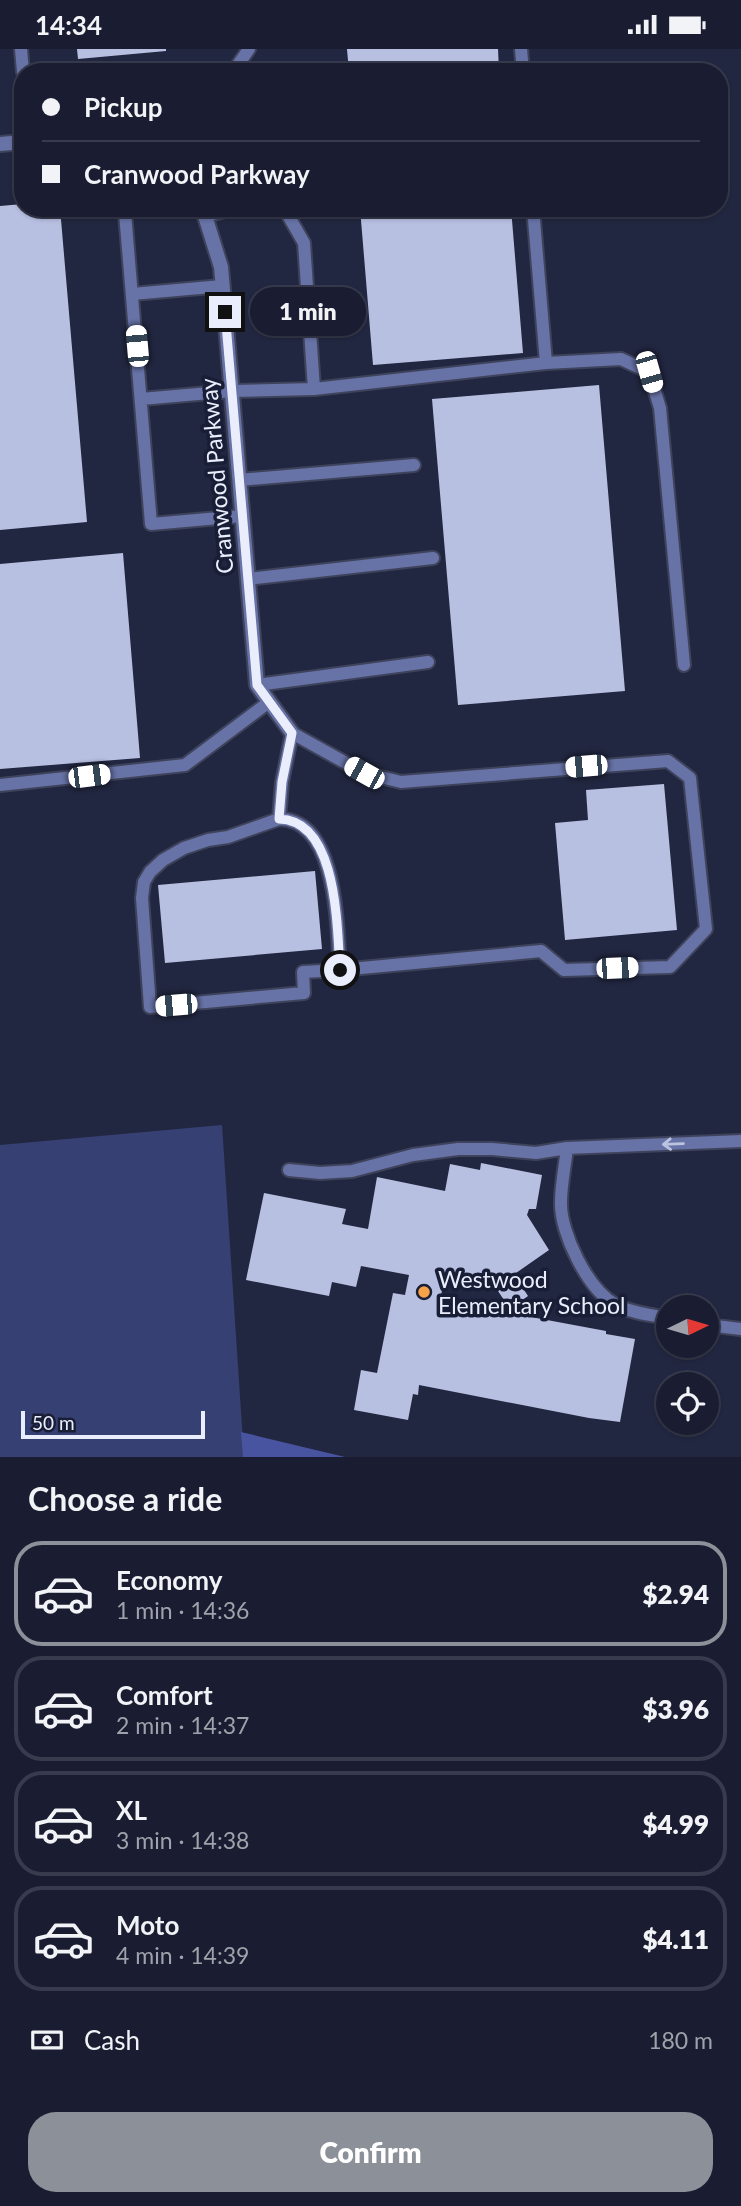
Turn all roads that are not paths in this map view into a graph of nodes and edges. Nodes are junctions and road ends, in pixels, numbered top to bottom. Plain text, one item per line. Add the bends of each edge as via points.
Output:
1 (125, 217) edge
2 (204, 217) edge
3 (289, 217) edge
4 (534, 217) edge
5 (222, 286) junction
6 (132, 294) junction
7 (546, 363) junction
8 (314, 389) junction
9 (232, 391) junction
10 (141, 399) junction
11 (414, 465) dead end
12 (239, 480) junction
13 (242, 516) junction
14 (433, 558) dead end
15 (248, 579) junction
16 (428, 662) dead end
17 (684, 664) dead end
18 (257, 685) junction
19 (269, 702) junction
20 (292, 733) junction
21 (0, 785) edge
22 (279, 819) junction
23 (340, 970) junction
24 (741, 1141) edge
25 (567, 1148) junction
26 (289, 1170) dead end
27 (656, 1316) edge
28 (719, 1326) edge
29 (741, 1329) edge

1 - 6 lane
2 - 5 street, Cranwood Parkway via 221,267
3 - 8 lane via 304,243
4 - 7 lane
5 - 6 lane
5 - 9 street, Cranwood Parkway
6 - 10 lane
7 - 8 lane
7 - 17 lane via 621,359 649,372 660,408
8 - 9 lane
9 - 10 lane
9 - 12 street, Cranwood Parkway
10 - 13 lane via 151,524
11 - 12 lane
12 - 13 street, Cranwood Parkway
13 - 15 street, Cranwood Parkway
14 - 15 lane
15 - 18 street, Cranwood Parkway
16 - 18 lane
18 - 19 street
19 - 20 street
19 - 21 lane via 185,765
20 - 22 lane
20 - 23 lane via 364,773 401,782 668,761 690,778 706,929 670,967 564,970 541,951
22 - 23 lane via 304,825 321,847 336,915
22 - 23 lane via 184,848 149,872 142,898 150,1007 304,993 303,972
24 -> 25 lane
25 - 26 lane via 536,1153 458,1149 352,1171
25 - 27 lane via 560,1204 567,1237 595,1288 614,1304
28 - 29 lane

